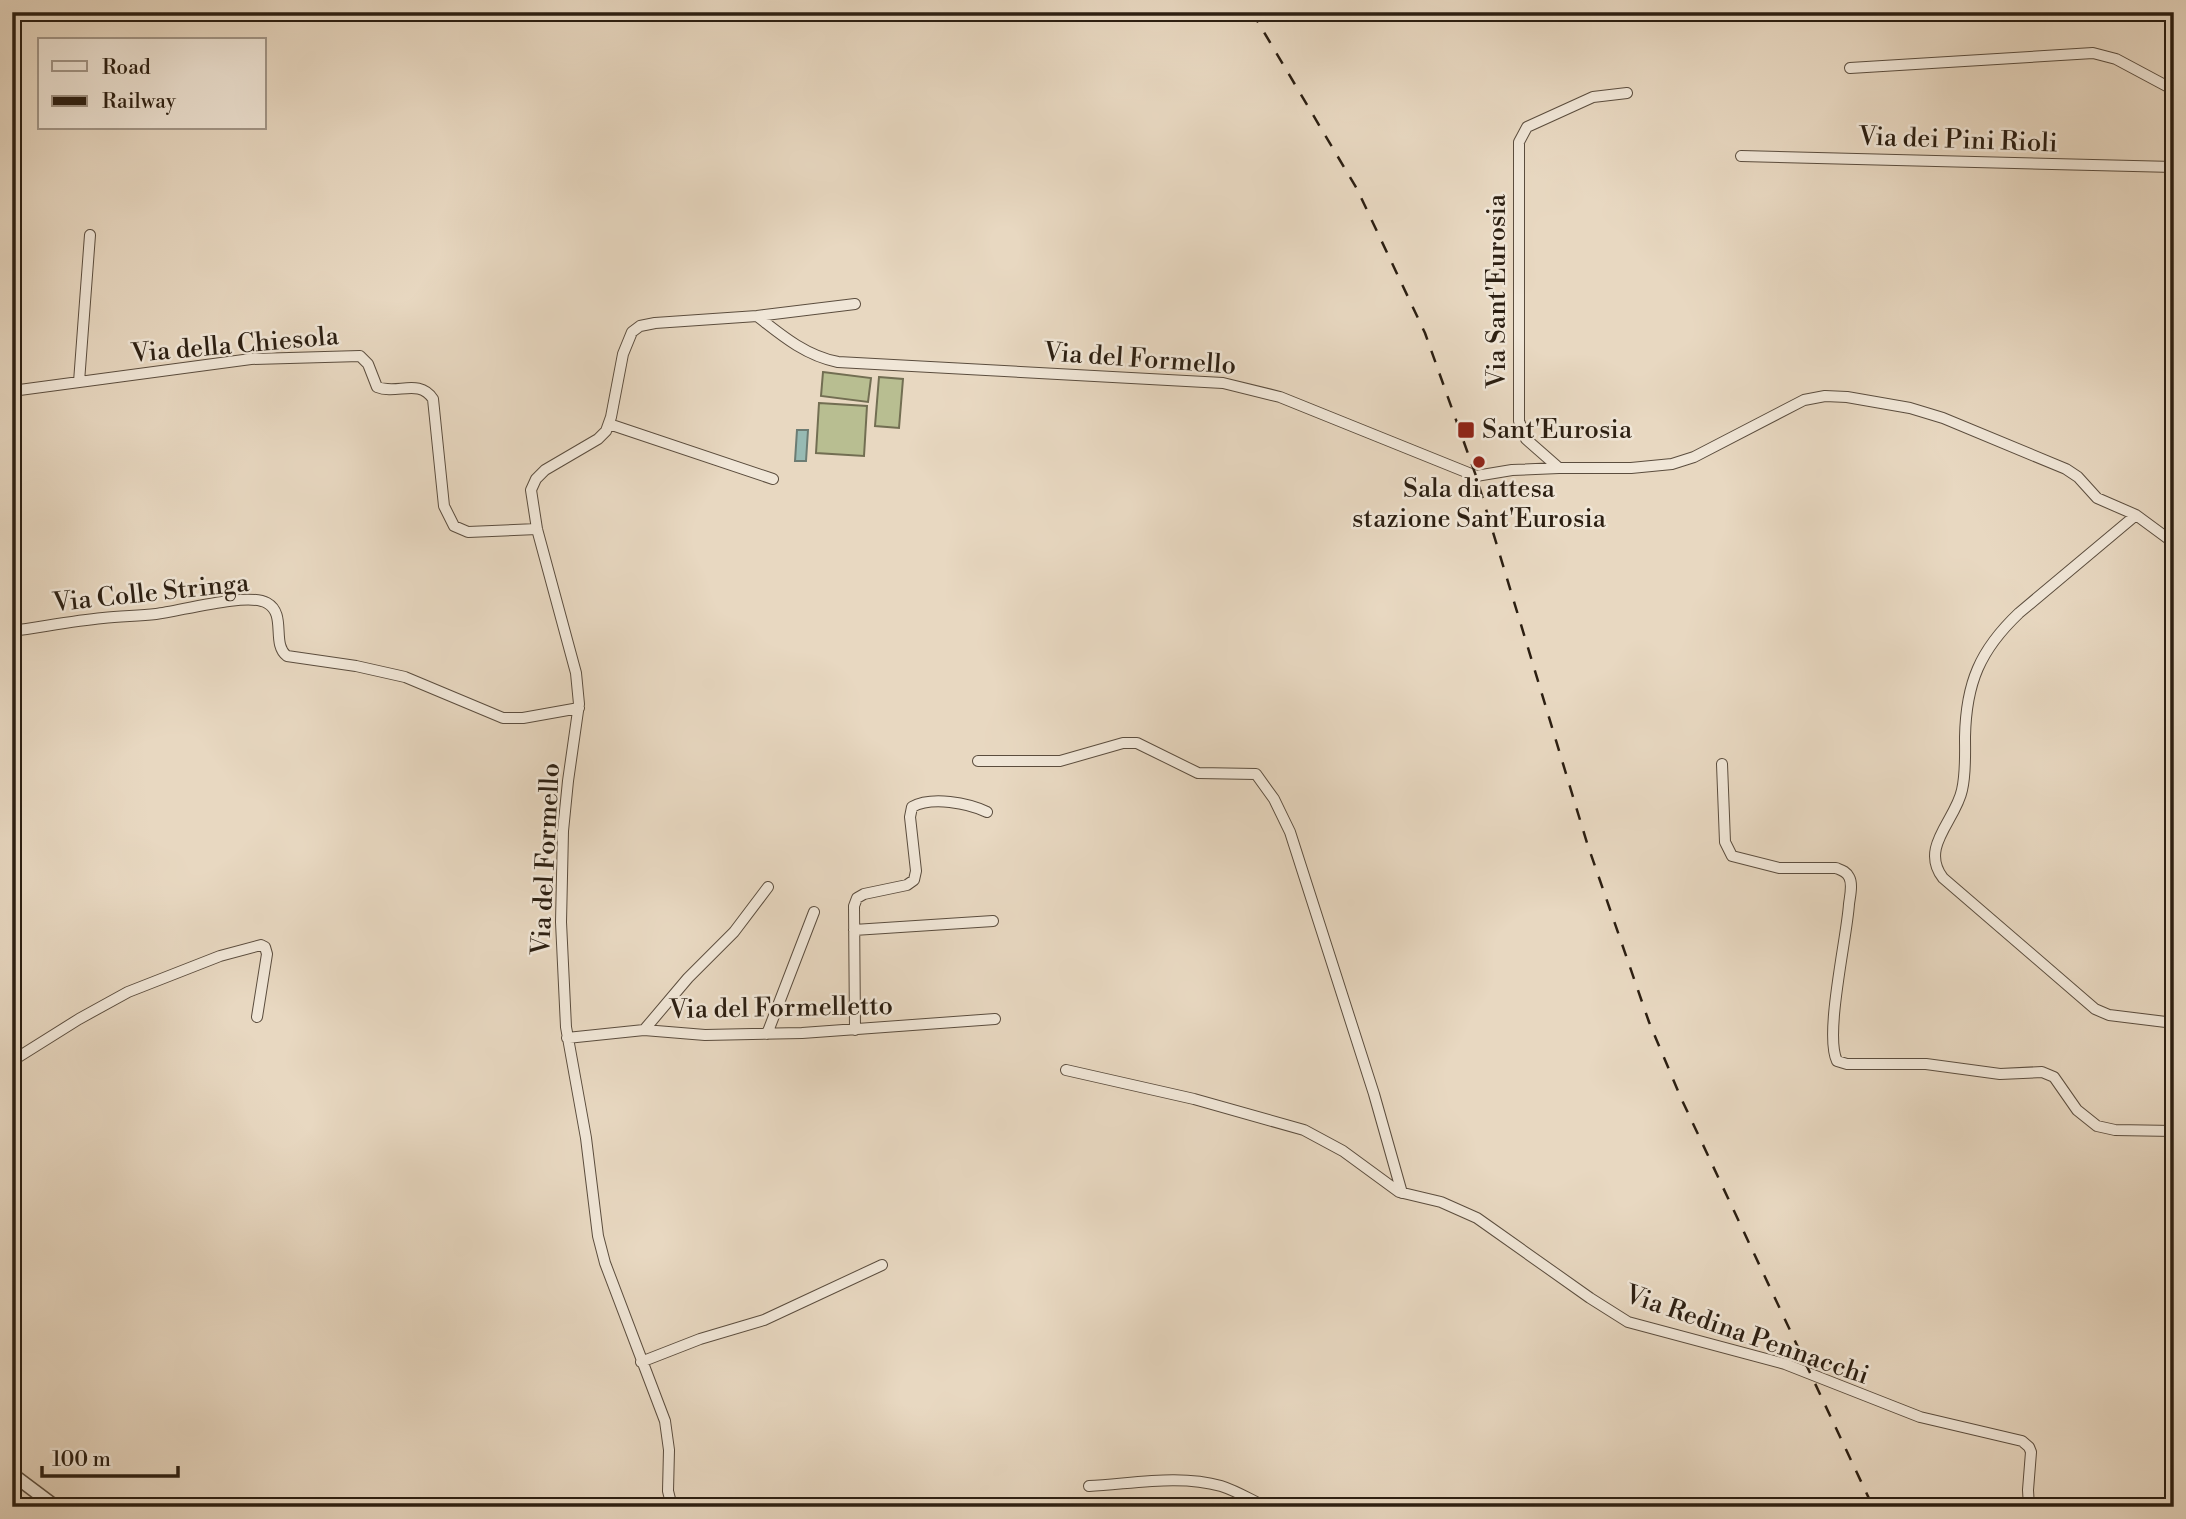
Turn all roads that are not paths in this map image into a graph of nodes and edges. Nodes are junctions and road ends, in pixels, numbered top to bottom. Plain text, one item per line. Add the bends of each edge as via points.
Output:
1 (1850, 68) dead end
2 (2174, 90) edge
3 (1627, 93) dead end
4 (1741, 156) dead end
5 (2174, 167) edge
6 (90, 235) dead end
7 (855, 304) dead end
8 (757, 316) junction
9 (79, 382) junction
10 (12, 391) edge
11 (609, 424) junction
12 (1559, 468) junction
13 (773, 479) dead end
14 (2136, 515) junction
15 (537, 529) junction
16 (2174, 543) edge
17 (12, 631) edge
18 (579, 708) junction
19 (978, 761) dead end
20 (1722, 764) dead end
21 (987, 812) dead end
22 (768, 887) dead end
23 (814, 912) dead end
24 (993, 921) dead end
25 (853, 930) junction
26 (257, 1017) dead end
27 (995, 1019) dead end
28 (2174, 1023) edge
29 (644, 1030) junction
30 (855, 1030) junction
31 (767, 1034) junction
32 (567, 1038) junction
33 (12, 1061) edge
34 (1066, 1070) dead end
35 (2174, 1131) edge
36 (1402, 1193) junction
37 (882, 1265) dead end
38 (641, 1362) junction
39 (12, 1474) edge
40 (1089, 1486) dead end
41 (57, 1507) edge
42 (673, 1507) edge
43 (1266, 1507) edge
44 (2029, 1507) edge

1 - 2 street via 2088,53 2116,59
3 - 12 street, Via Sant'Eurosia via 1588,99 1527,127 1519,142 1519,421 1524,437
4 - 5 street, Via dei Pini Rioli
6 - 9 street
7 - 8 street
8 - 11 street via 655,323 635,329 622,354
8 - 12 street, Via del Formello via 796,345 838,362 1223,383 1280,397 1474,475
9 - 10 street, Via della Chiesola
9 - 15 street, Via della Chiesola via 251,359 360,356 377,387 421,388 433,399 444,506 454,526 468,532
11 - 13 street
11 - 15 street, Via del Formello via 600,437 547,468 534,481 531,499
12 - 14 street via 1677,462 1710,450 1797,402 1847,397 1955,422 2066,469 2096,498
14 - 16 street
14 - 28 street via 2014,618 1981,659 1967,709 1963,789 1941,832 1935,859 1943,878 2095,1009
15 - 18 street, Via del Formello via 576,673
17 - 18 street, Via Colle Stringa via 259,601 275,612 281,650 287,656 398,675 503,718
18 - 32 street, Via del Formello via 563,831 562,982
19 - 36 street via 1060,761 1132,742 1198,773 1250,772 1261,778 1290,832
20 - 35 street via 1726,842 1732,856 1774,867 1836,868 1849,876 1849,912 1835,1005 1837,1060 1847,1064 1926,1064 2000,1074 2042,1072 2054,1077 2079,1112 2098,1126
21 - 25 street via 959,803 914,805 910,814 914,880 859,896
22 - 29 street via 730,937
23 - 31 street
24 - 25 street
25 - 30 street
26 - 33 street via 267,954 261,945 128,992
27 - 30 street, Via del Formelletto
29 - 31 street, Via del Formelletto
29 - 32 street, Via del Formelletto
30 - 31 street, Via del Formelletto
32 - 38 street, Via del Formello via 598,1236
34 - 36 street, Via Redina Pennacchi via 1294,1126 1343,1151
36 - 44 street, Via Redina Pennacchi via 1472,1215 1634,1324 1785,1364 1916,1416 2022,1441 2031,1452
37 - 38 street via 764,1320
38 - 42 street, Via del Formello via 667,1429 668,1491
39 - 41 street
40 - 43 street via 1201,1482 1227,1488

